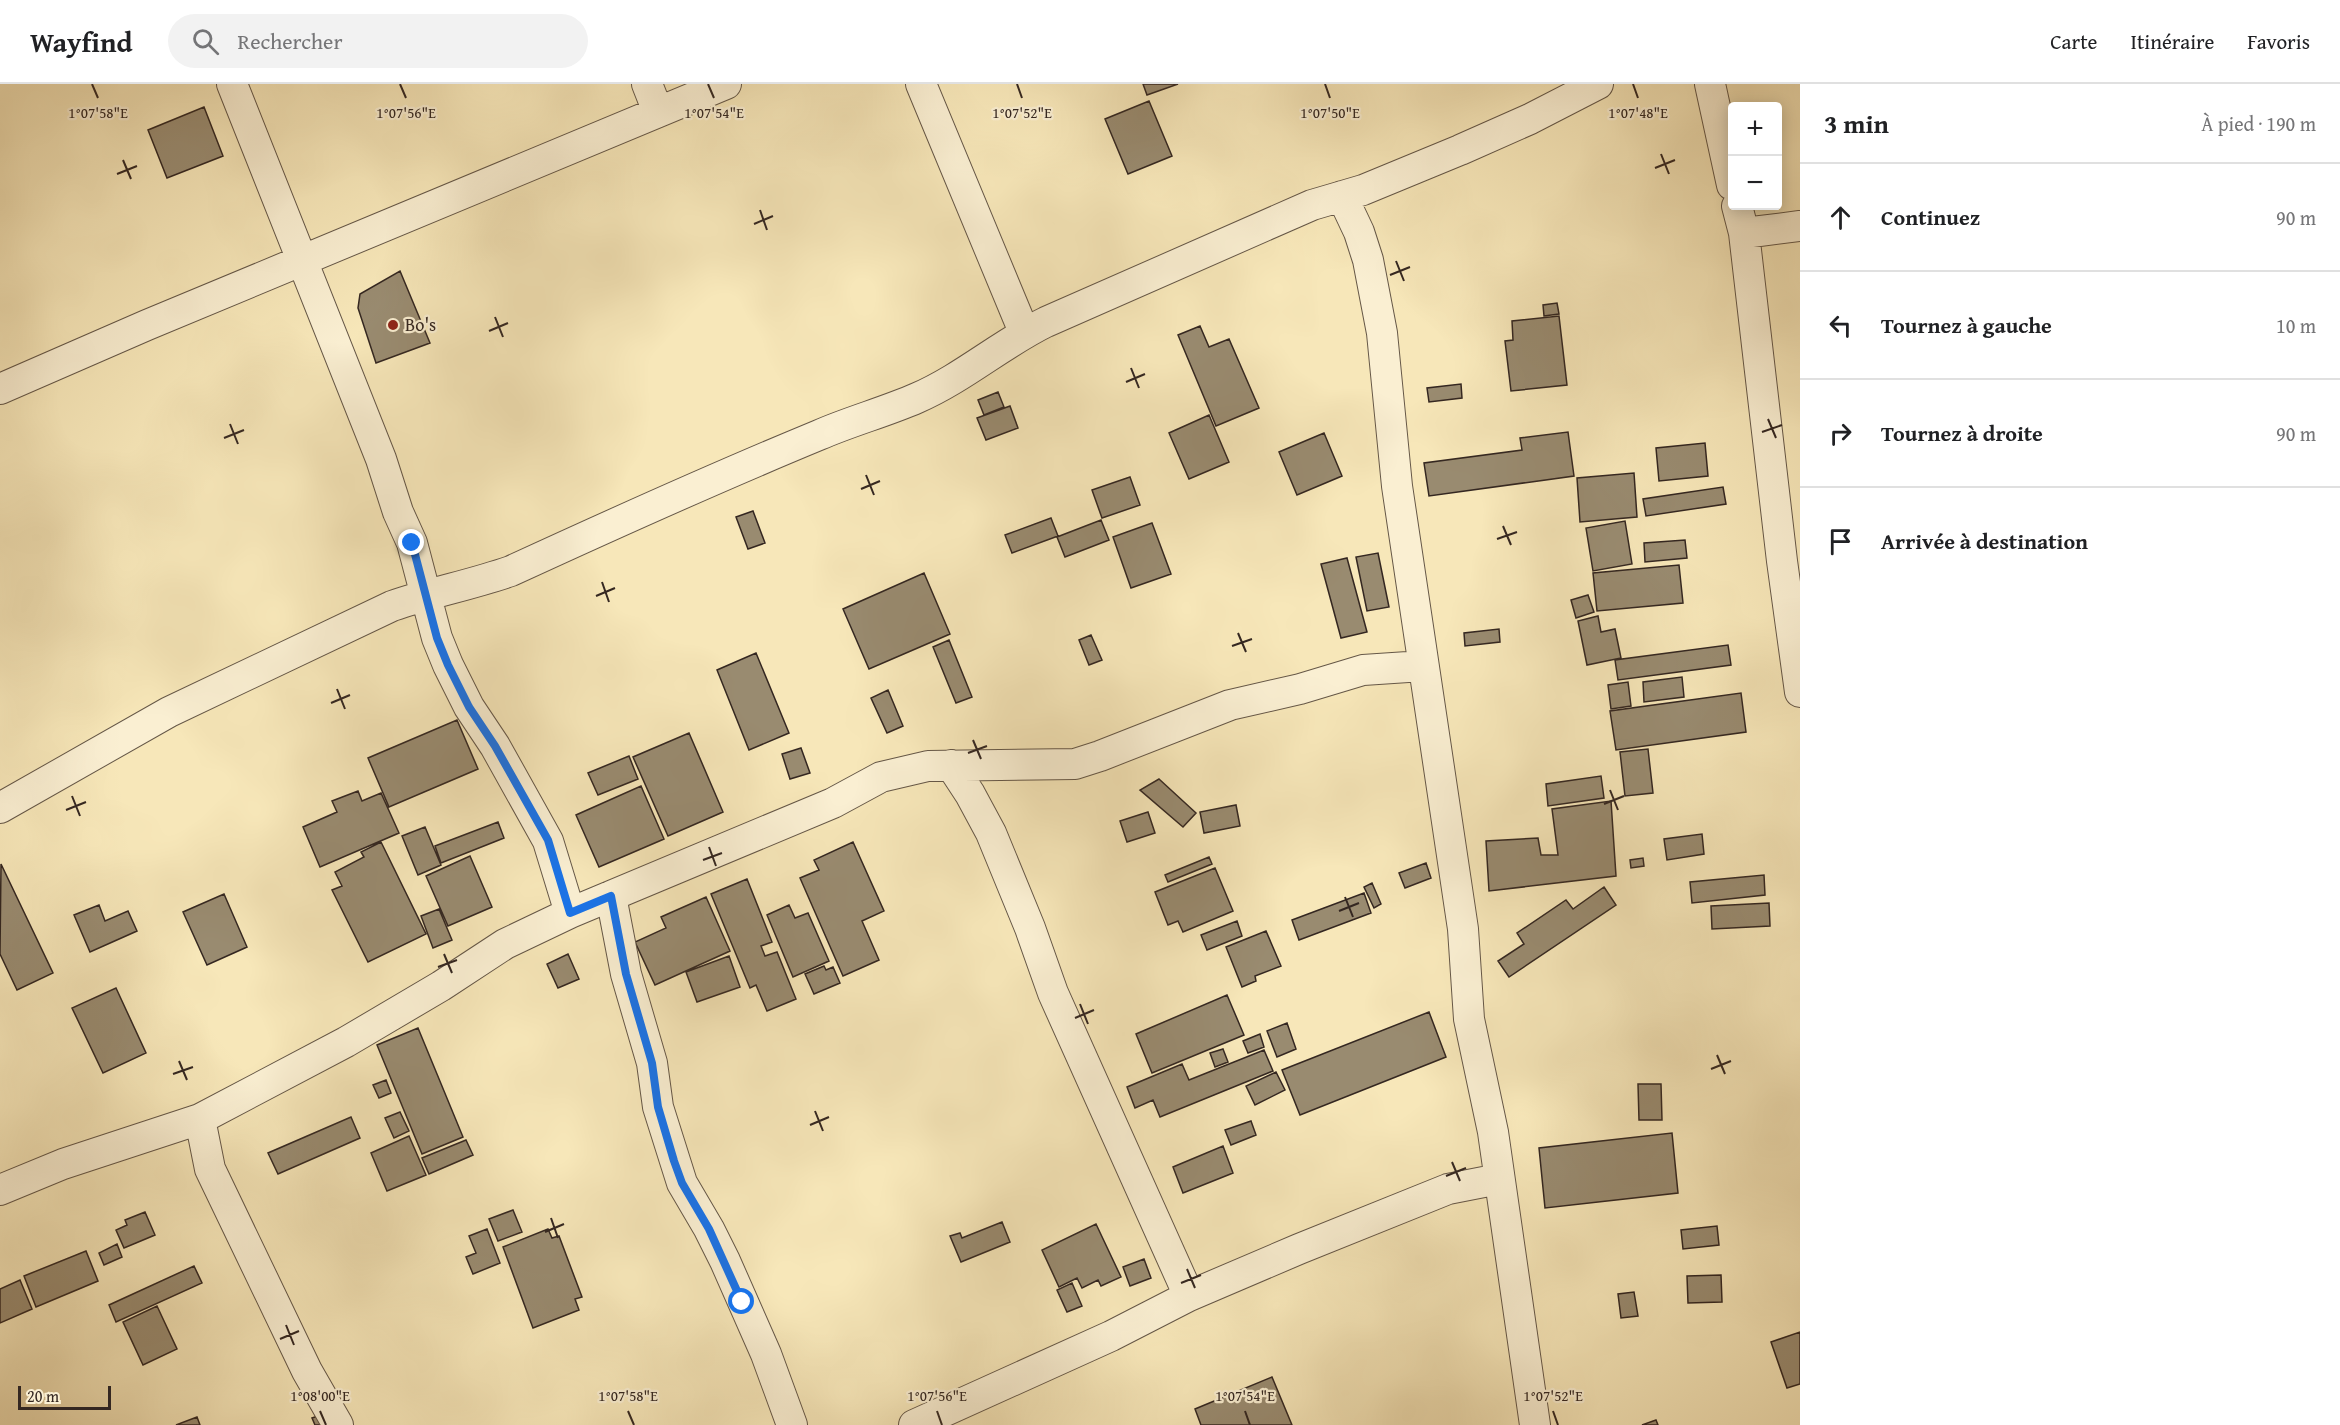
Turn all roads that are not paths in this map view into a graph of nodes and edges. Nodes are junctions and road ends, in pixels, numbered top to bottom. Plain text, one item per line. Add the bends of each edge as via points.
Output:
1 (232, 84) edge
2 (646, 84) edge
3 (726, 84) edge
4 (921, 84) edge
5 (1598, 84) edge
6 (1710, 84) edge
7 (658, 112) junction
8 (1728, 166) edge
9 (1342, 196) junction
10 (1740, 219) edge
11 (1800, 226) edge
12 (302, 261) junction
13 (1024, 332) junction
14 (0, 389) edge
15 (426, 594) junction
16 (1423, 666) junction
17 (1800, 692) edge
18 (951, 765) junction
19 (0, 808) edge
20 (611, 896) junction
21 (570, 913) junction
22 (200, 1119) junction
23 (1499, 1179) junction
24 (0, 1190) edge
25 (1190, 1296) junction
26 (339, 1425) edge
27 (792, 1425) edge
28 (914, 1425) edge
29 (1535, 1425) edge

1 - 12 street
2 - 7 street
3 - 7 street
4 - 13 street
5 - 9 street via 1460,150
6 - 8 street
7 - 12 street
9 - 13 street via 1312,205
9 - 16 street via 1368,260 1382,333 1397,486
10 - 11 street
10 - 17 street
12 - 14 street
12 - 15 street via 381,459
13 - 15 street via 961,375 917,398 746,465 511,571 476,584
15 - 19 street via 392,606 169,712
15 - 21 street via 448,665 548,840
16 - 18 street via 1363,670 1230,705 1075,764
16 - 23 street via 1463,929 1469,1019
18 - 20 street via 881,777 833,803
18 - 25 street via 991,833 1053,993
20 - 21 street
20 - 27 street via 626,974 652,1063 658,1107 682,1183 725,1261
21 - 22 street via 506,944 346,1042
22 - 24 street via 63,1164
22 - 26 street via 210,1169 307,1371
23 - 25 street via 1448,1189
23 - 29 street
25 - 28 street

